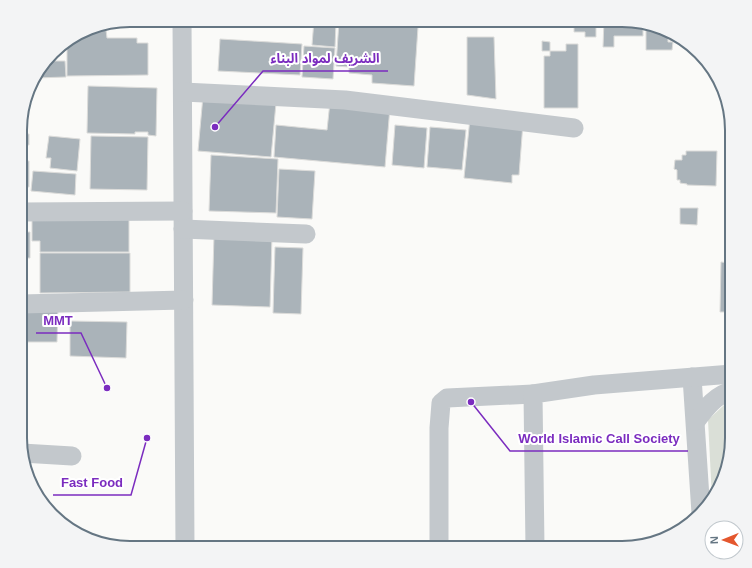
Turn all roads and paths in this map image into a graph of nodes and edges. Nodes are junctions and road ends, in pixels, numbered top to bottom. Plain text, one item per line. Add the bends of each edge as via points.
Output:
1 (182, 27) edge
2 (183, 92) junction
3 (574, 128) dead end
4 (27, 212) edge
5 (183, 220) junction
6 (306, 234) dead end
7 (184, 300) junction
8 (27, 304) edge
9 (725, 375) edge
10 (692, 377) junction
11 (725, 393) edge
12 (533, 394) junction
13 (696, 421) junction
14 (28, 453) edge
15 (72, 456) dead end
16 (701, 504) edge
17 (185, 541) edge
18 (439, 541) edge
19 (535, 541) edge

1 - 2 street
2 - 3 street via 345,100
2 - 5 street
4 - 5 street
5 - 6 street
5 - 7 street
7 - 8 street
7 - 17 street
9 - 10 street
10 - 12 street via 594,385
10 - 13 street
11 - 13 street
12 - 18 street via 447,398 441,403
12 - 19 street
13 - 16 street
14 - 15 street

